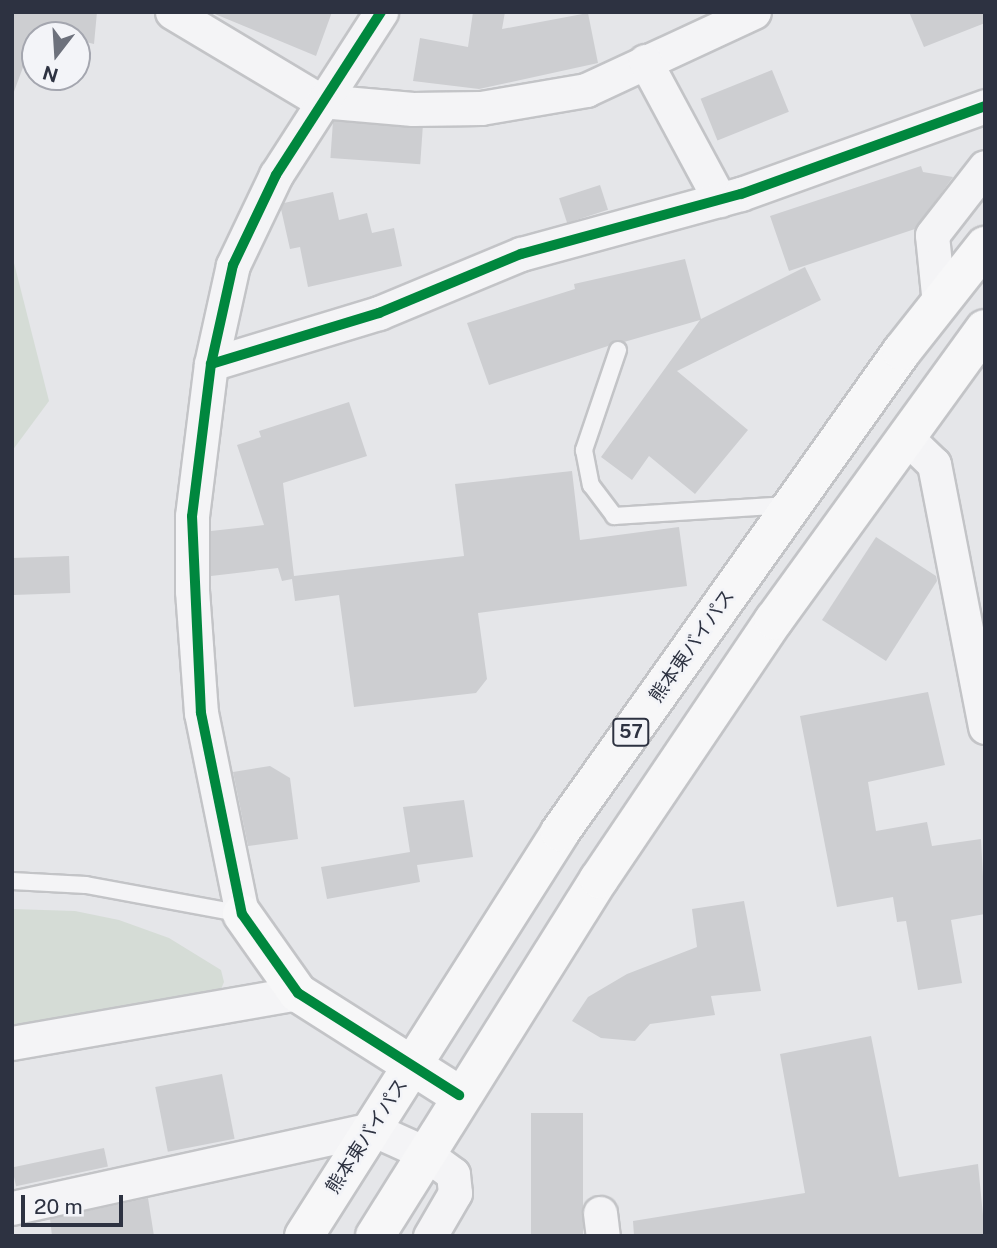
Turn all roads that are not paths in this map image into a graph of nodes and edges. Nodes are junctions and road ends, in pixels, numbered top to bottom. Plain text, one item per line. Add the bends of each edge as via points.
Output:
1 (172, 12) edge
2 (381, 12) edge
3 (754, 12) edge
4 (645, 61) junction
5 (321, 101) junction
6 (985, 106) edge
7 (985, 167) edge
8 (720, 200) junction
9 (985, 246) edge
10 (939, 303) junction
11 (985, 329) edge
12 (618, 350) dead end
13 (211, 364) junction
14 (905, 436) junction
15 (792, 505) junction
16 (985, 727) edge
17 (12, 881) edge
18 (242, 914) junction
19 (298, 993) junction
20 (12, 1043) edge
21 (412, 1066) junction
22 (459, 1096) junction
23 (372, 1129) junction
24 (423, 1152) junction
25 (12, 1208) edge
26 (304, 1236) edge
27 (375, 1236) edge
28 (429, 1236) edge

1 - 5 street
2 - 5 street
3 - 4 street
4 - 5 street via 586,90 481,108 413,109
4 - 8 street
5 - 13 street via 276,176 233,265
6 - 8 street
7 - 10 street via 932,235
8 - 13 street via 521,254 379,313
9 - 10 main road, 熊本東バイパス / 57
10 - 15 main road, 熊本東バイパス / 57
11 - 14 main road
12 - 15 lane via 584,450 591,485 614,516
13 - 18 street via 192,516 192,591 201,713
14 - 16 street via 934,464 944,499
14 - 22 main road via 599,878
15 - 21 main road, 熊本東バイパス / 57 via 561,832
17 - 18 lane via 86,885
18 - 19 main road
19 - 20 street
19 - 21 main road
21 - 22 main road
21 - 23 main road, 熊本東バイパス / 57
22 - 24 main road
23 - 24 street
23 - 25 street
23 - 26 main road, 熊本東バイパス / 57
24 - 27 main road
24 - 28 street via 453,1174 455,1193

